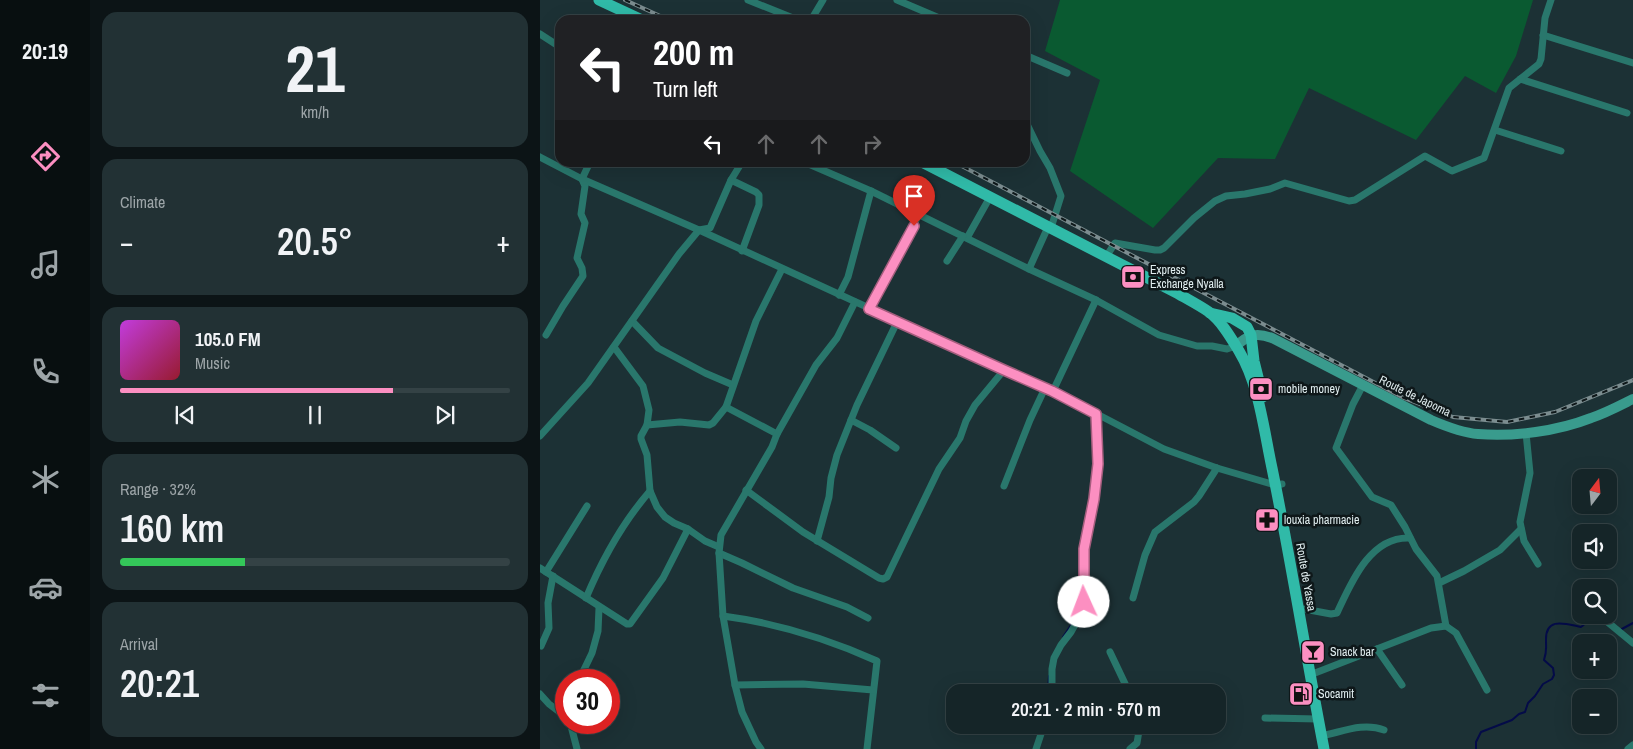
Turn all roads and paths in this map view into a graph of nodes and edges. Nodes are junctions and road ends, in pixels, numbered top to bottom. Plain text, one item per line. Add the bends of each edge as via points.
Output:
1 (599, 0) edge
2 (748, 0) edge
3 (823, 0) edge
4 (897, 0) edge
5 (1551, 0) edge
6 (631, 15) edge
7 (786, 15) edge
8 (814, 15) edge
9 (932, 15) edge
10 (540, 34) edge
11 (1543, 35) junction
12 (555, 44) edge
13 (1030, 57) edge
14 (1633, 63) edge
15 (1067, 73) dead end
16 (1520, 79) junction
17 (1627, 113) dead end
18 (1030, 130) edge
19 (1495, 130) junction
20 (1561, 152) dead end
21 (540, 157) edge
22 (555, 164) edge
23 (560, 167) edge
24 (588, 167) edge
25 (739, 167) edge
26 (816, 167) edge
27 (932, 167) edge
28 (582, 178) junction
29 (731, 180) junction
30 (871, 191) junction
31 (990, 197) junction
32 (918, 214) junction
33 (1049, 228) junction
34 (699, 230) junction
35 (965, 237) junction
36 (742, 251) junction
37 (1106, 257) junction
38 (947, 260) dead end
39 (782, 269) junction
40 (1029, 269) junction
41 (839, 295) junction
42 (1096, 300) junction
43 (855, 302) junction
44 (869, 309) junction
45 (1210, 313) junction
46 (632, 321) junction
47 (897, 322) junction
48 (546, 335) dead end
49 (1251, 335) junction
50 (1236, 346) junction
51 (614, 347) junction
52 (1004, 370) junction
53 (1256, 382) junction
54 (1363, 385) junction
55 (733, 386) junction
56 (1049, 389) junction
57 (1633, 399) edge
58 (726, 407) junction
59 (1096, 414) junction
60 (851, 420) junction
61 (647, 425) junction
62 (1526, 433) junction
63 (777, 434) junction
64 (540, 436) edge
65 (896, 448) dead end
66 (1217, 468) junction
67 (1278, 485) junction
68 (1004, 486) dead end
69 (746, 490) junction
70 (650, 491) junction
71 (587, 506) dead end
72 (688, 529) junction
73 (1521, 529) junction
74 (1410, 538) junction
75 (817, 541) junction
76 (719, 550) junction
77 (1538, 564) dead end
78 (543, 570) edge
79 (553, 576) junction
80 (1439, 583) junction
81 (586, 598) junction
82 (1134, 598) dead end
83 (599, 608) junction
84 (1304, 609) junction
85 (723, 616) junction
86 (868, 618) dead end
87 (1610, 624) edge
88 (1446, 626) junction
89 (1633, 643) edge
90 (541, 646) edge
91 (1377, 649) junction
92 (1110, 652) dead end
93 (584, 669) edge
94 (1312, 673) junction
95 (1052, 684) edge
96 (1125, 684) edge
97 (734, 685) junction
98 (1402, 685) dead end
99 (873, 690) junction
100 (1487, 690) dead end
101 (540, 694) edge
102 (555, 708) edge
103 (1265, 718) dead end
104 (1318, 719) junction
105 (1384, 730) dead end
106 (573, 734) edge
107 (1041, 734) edge
108 (1138, 734) edge
109 (1325, 736) junction
110 (1633, 745) edge
111 (755, 746) edge
112 (577, 749) edge
113 (761, 749) edge
114 (867, 749) edge
115 (1036, 749) edge
116 (1130, 749) edge
117 (1324, 749) edge
118 (1331, 749) edge
119 (1628, 749) edge

1 - 6 main road
2 - 7 street
3 - 8 street
4 - 9 street
5 - 11 street
10 - 12 street
11 - 14 street
11 - 16 street via 1539,64
13 - 15 street
16 - 17 street
16 - 19 street via 1506,94
18 - 33 street via 1061,196
19 - 20 street
19 - 37 street via 1484,158 1452,171 1425,156 1360,198 1349,201 1285,183 1270,189 1226,196 1194,218 1164,248 1155,250 1115,243
21 - 22 street
23 - 28 street
24 - 28 street
25 - 29 street
26 - 30 street
27 - 31 main road
28 - 34 street
28 - 48 street via 585,186 581,214 585,223 577,258 583,276
29 - 34 street via 710,228
29 - 36 street via 756,192 759,199
30 - 32 street
30 - 41 street via 848,277
31 - 33 main road
31 - 35 street
32 - 35 street
32 - 44 street
33 - 37 main road
33 - 40 street
34 - 36 street
34 - 46 street
35 - 38 street
35 - 40 street
36 - 39 street
37 - 45 main road
39 - 41 street
39 - 55 street via 756,321
40 - 42 street
41 - 43 street
42 - 50 street via 1159,335 1197,346 1227,350
42 - 56 street
43 - 44 street
43 - 63 street via 837,338 816,365
44 - 47 street
45 - 49 main road via 1242,323
45 - 50 main road
46 - 51 street
46 - 55 street via 658,348
47 - 52 street
47 - 60 street
49 - 50 street
49 - 53 main road
49 - 54 street, Route de Japoma via 1272,338
50 - 53 main road
51 - 61 street via 643,386 650,410
51 - 64 street via 588,383
52 - 56 street
52 - 75 street via 975,405 960,438 939,469 887,577 879,578
53 - 67 main road, Route de Yassa
54 - 62 street, Route de Japoma via 1449,426 1479,434
54 - 74 street via 1336,448 1368,494 1391,505
55 - 58 street
56 - 59 street
56 - 68 street via 1030,420
57 - 62 street, Route de Japoma via 1579,422
58 - 61 street via 709,424
58 - 63 street
59 - 66 street via 1164,449
59 - 95 street via 1098,464 1084,549 1084,602 1080,616 1054,658
60 - 65 street
60 - 75 street via 837,455
61 - 70 street via 641,439 647,455
62 - 73 street via 1530,473 1520,516
63 - 69 street
66 - 67 street
66 - 82 street via 1194,502 1154,532
67 - 84 main road, Route de Yassa
67 - 94 main road, Route de Yassa
69 - 75 street
69 - 76 street via 721,535
70 - 72 street via 665,518
70 - 81 street via 600,567
71 - 78 street
72 - 76 street
72 - 83 street via 663,578 633,622 627,624
73 - 77 street via 1524,542
73 - 80 street via 1500,550
74 - 80 street
74 - 84 street via 1387,543 1370,556 1355,575 1337,613
76 - 85 street
76 - 86 street via 793,588 832,600
78 - 79 street
79 - 81 street
79 - 90 street via 548,603 549,628
80 - 88 street
81 - 83 street
83 - 93 street via 598,631
84 - 94 main road, Route de Yassa
85 - 97 street
85 - 99 street via 780,627 876,661
87 - 89 street
88 - 91 street via 1431,628
88 - 100 street via 1456,633
91 - 94 street
91 - 98 street
92 - 96 street
94 - 104 main road, Route de Yassa
94 - 109 main road, Route de Yassa
97 - 99 street via 803,684
97 - 111 street
99 - 114 street
101 - 102 street
103 - 104 street
104 - 109 main road, Route de Yassa
105 - 109 street via 1364,727
106 - 112 street
107 - 115 street
108 - 116 street via 1137,743
109 - 117 main road, Route de Yassa
109 - 118 main road, Route de Yassa
110 - 119 street
111 - 113 street

